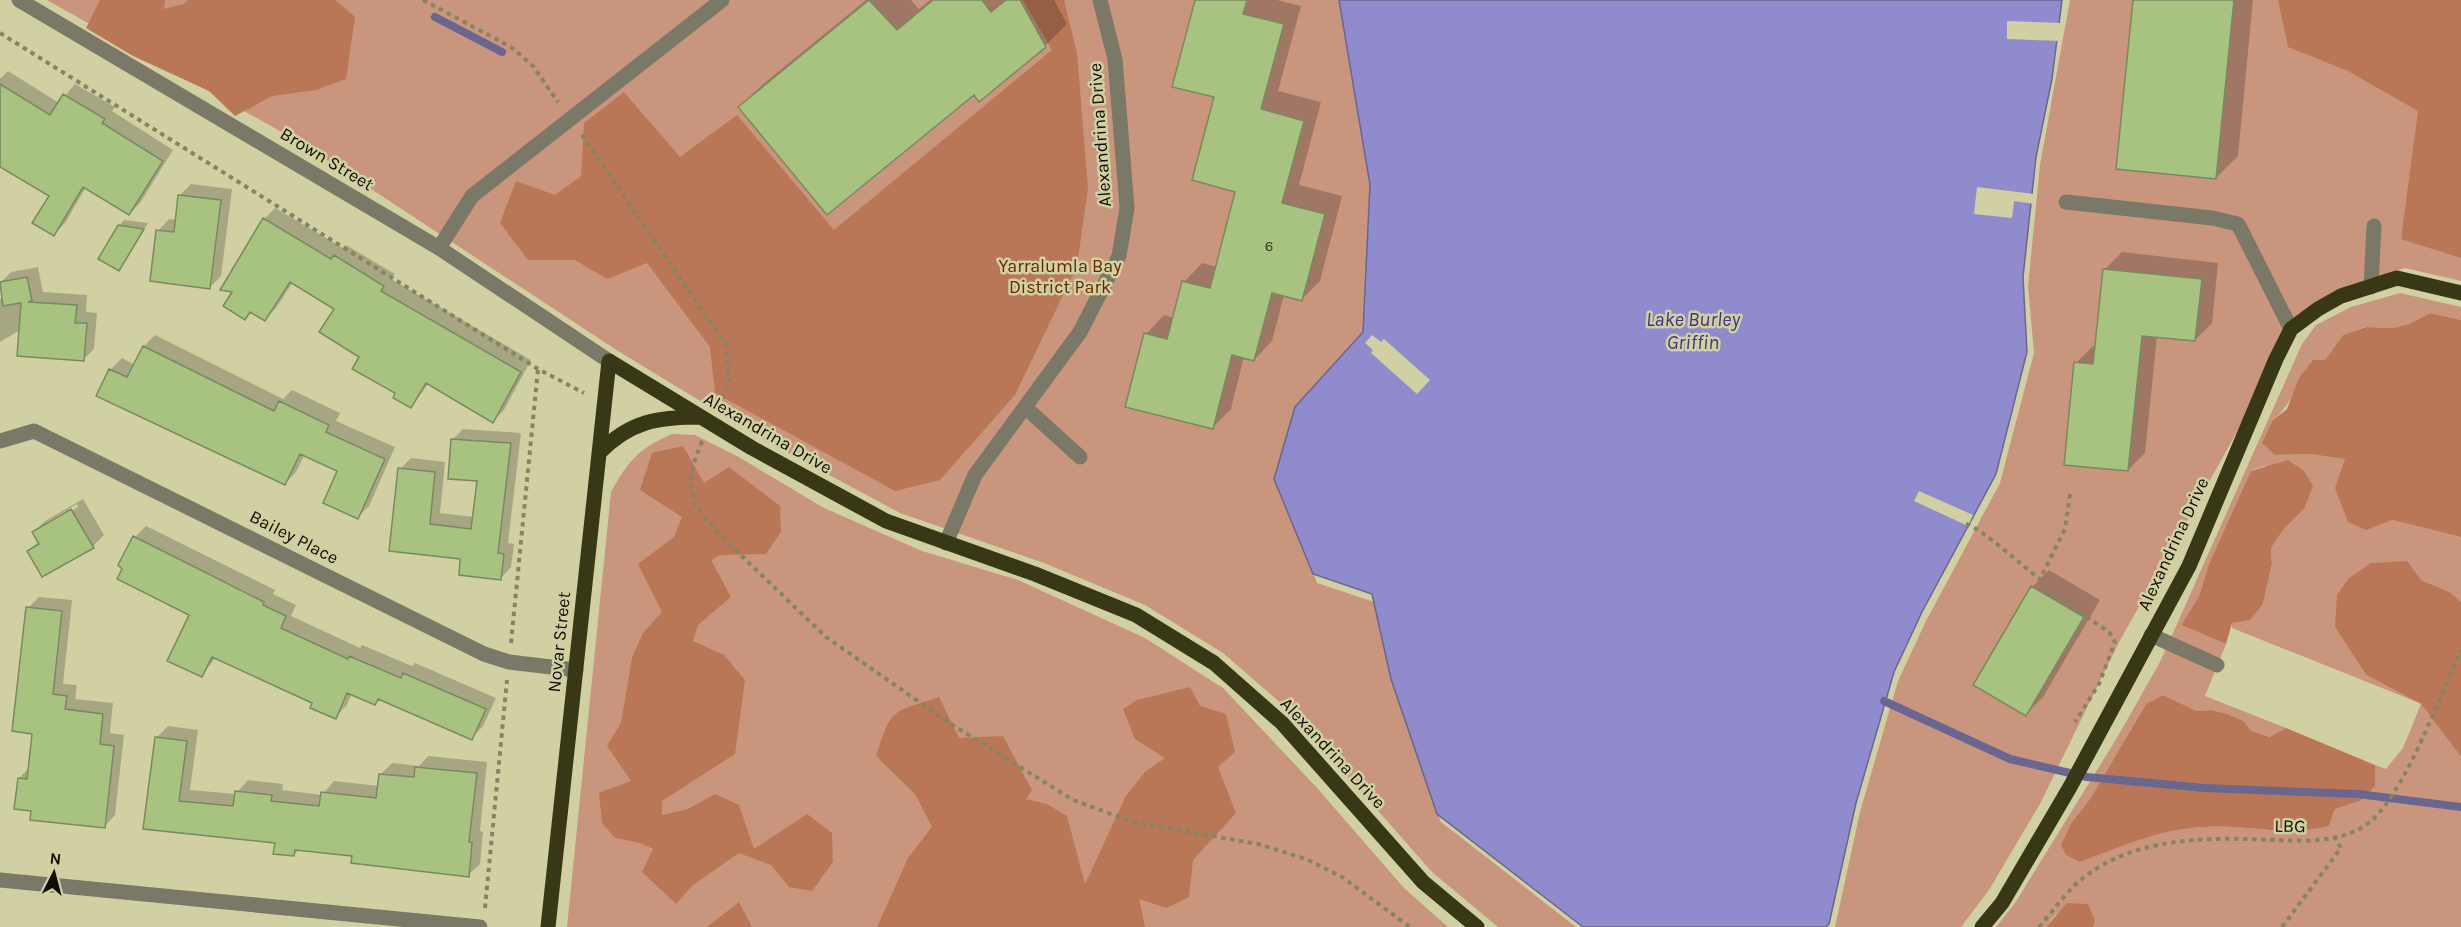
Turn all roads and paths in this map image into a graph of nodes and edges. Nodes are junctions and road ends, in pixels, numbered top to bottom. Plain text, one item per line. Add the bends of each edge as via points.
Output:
1 (19, 0) edge
2 (722, 0) edge
3 (1100, 0) edge
4 (0, 33) edge
5 (2066, 202) dead end
6 (2374, 226) dead end
7 (439, 248) junction
8 (2371, 287) junction
9 (2461, 293) edge
10 (2292, 329) junction
11 (609, 361) junction
12 (604, 403) junction
13 (1026, 407) junction
14 (701, 417) junction
15 (0, 441) edge
16 (599, 453) junction
17 (1080, 457) dead end
18 (2070, 495) dead end
19 (1966, 524) dead end
20 (946, 543) junction
21 (2040, 579) junction
22 (2151, 635) junction
23 (2461, 650) edge
24 (2217, 665) dead end
25 (576, 669) junction
26 (2074, 722) dead end
27 (2335, 838) junction
28 (0, 880) edge
29 (480, 927) edge
30 (548, 927) edge
31 (1477, 927) edge
32 (1982, 927) edge
33 (2039, 927) edge
34 (2282, 927) edge

1 - 7 street, Brown Street
2 - 7 street via 472,196
3 - 13 street, Alexandrina Drive via 1115,58 1127,208 1119,256 1080,332
4 - 12 path via 538,369
5 - 10 street via 2238,224
6 - 8 street
7 - 11 street, Brown Street
8 - 9 main road, Alexandrina Drive via 2397,278
8 - 10 main road, Alexandrina Drive via 2342,296
10 - 22 main road, Alexandrina Drive via 2189,566
11 - 12 main road, Novar Street
11 - 14 main road, Alexandrina Drive
12 - 16 main road, Novar Street
13 - 17 street
13 - 20 street, Alexandrina Drive via 975,475
14 - 16 main road via 665,417 640,424 615,436
14 - 20 main road, Alexandrina Drive via 886,521
15 - 25 street, Bailey Place via 34,431 484,654 516,663
16 - 25 main road, Novar Street
18 - 21 path via 2065,529
19 - 21 path via 1976,527
20 - 31 main road, Alexandrina Drive via 1136,615 1214,663 1282,723 1423,882
21 - 26 path via 2042,587 2109,632 2115,642 2099,684
22 - 24 street
22 - 32 main road, Alexandrina Drive via 2070,788 2002,903
23 - 27 path, LBG via 2420,743 2381,811 2367,824
25 - 30 main road, Novar Street
27 - 33 path, LBG via 2307,841 2210,837 2128,853 2098,868 2075,886
27 - 34 path via 2342,848
28 - 29 street

